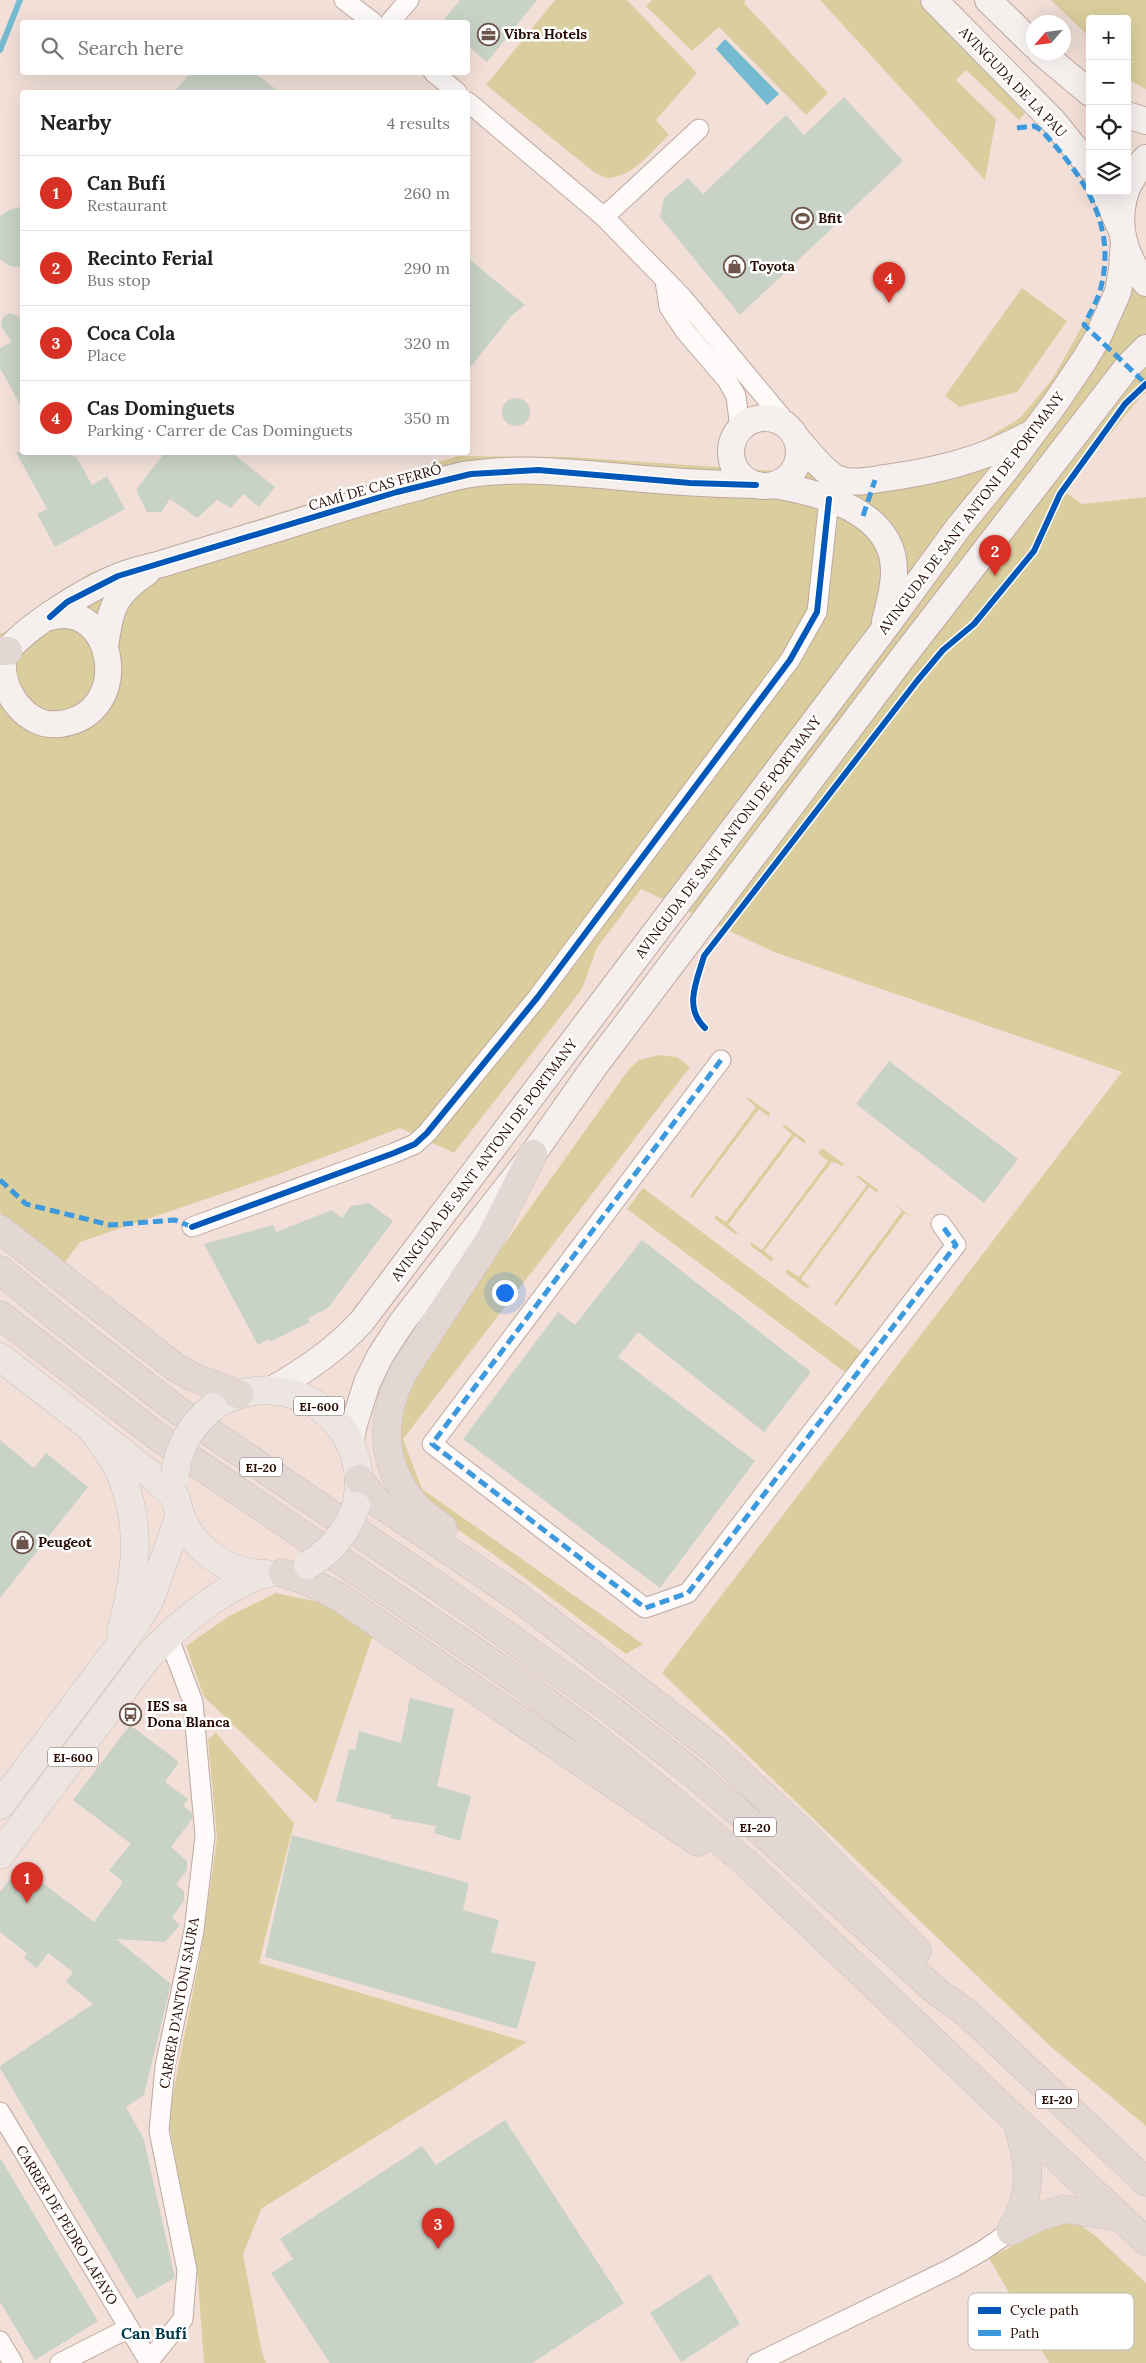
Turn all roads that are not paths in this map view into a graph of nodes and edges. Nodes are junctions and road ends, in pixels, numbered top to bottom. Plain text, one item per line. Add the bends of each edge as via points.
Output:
1 (344, 0) edge
2 (409, 0) edge
3 (934, 0) edge
4 (988, 0) edge
5 (370, 20) edge
6 (392, 20) edge
7 (1026, 37) edge
8 (1051, 60) edge
9 (437, 75) edge
10 (455, 90) edge
11 (1086, 90) edge
12 (470, 104) edge
13 (1131, 116) edge
14 (1146, 121) edge
15 (699, 128) dead end
16 (1146, 158) edge
17 (1086, 162) edge
18 (1131, 182) edge
19 (1106, 195) edge
20 (1126, 195) edge
21 (604, 217) junction
22 (1123, 238) junction
23 (665, 281) junction
24 (1146, 283) edge
25 (1146, 348) edge
26 (793, 433) junction
27 (1033, 433) junction
28 (735, 440) junction
29 (690, 483) junction
30 (765, 485) junction
31 (830, 499) junction
32 (158, 565) junction
33 (50, 617) junction
34 (882, 632) junction
35 (105, 646) junction
36 (3, 656) edge
37 (9, 710) edge
38 (721, 1060) dead end
39 (534, 1154) junction
40 (940, 1224) dead end
41 (192, 1227) dead end
42 (0, 1229) edge
43 (0, 1270) edge
44 (0, 1314) edge
45 (0, 1357) edge
46 (271, 1390) junction
47 (240, 1394) junction
48 (91, 1428) junction
49 (350, 1445) junction
50 (357, 1492) junction
51 (177, 1496) junction
52 (284, 1571) junction
53 (168, 1636) junction
54 (116, 1651) junction
55 (716, 1751) junction
56 (2, 1797) edge
57 (0, 1855) edge
58 (745, 1862) junction
59 (968, 2014) junction
60 (0, 2112) edge
61 (1016, 2121) junction
62 (1109, 2148) junction
63 (1146, 2152) edge
64 (1146, 2182) edge
65 (1120, 2217) junction
66 (1011, 2231) junction
67 (1146, 2241) edge
68 (129, 2328) junction
69 (0, 2341) edge
70 (150, 2362) edge
71 (14, 2363) edge
72 (60, 2363) edge
73 (757, 2363) edge

1 - 5 street
2 - 6 street
3 - 17 main road, AVINGUDA DE LA PAU via 1054,122
4 - 7 main road
8 - 11 main road
9 - 10 street
12 - 21 street
13 - 14 main road
15 - 21 street
16 - 18 main road, AVINGUDA DE SANT ANTONI DE PORTMANY
19 - 22 main road
20 - 22 main road, AVINGUDA DE SANT ANTONI DE PORTMANY via 1121,215
21 - 23 street
22 - 24 main road via 1133,265
22 - 27 main road, AVINGUDA DE SANT ANTONI DE PORTMANY / EI-600 via 1118,292 1098,337
23 - 26 street via 689,305
23 - 28 street via 669,307 736,396
25 - 39 main road, EI-600 via 1128,366 902,656 594,1067
26 - 27 main road via 836,478 856,482 952,467 1002,449
26 - 28 main road via 780,420 758,418
26 - 30 main road via 799,459 796,468 782,482
27 - 34 main road, AVINGUDA DE SANT ANTONI DE PORTMANY / EI-600
28 - 29 main road via 723,461
28 - 30 main road via 735,467 740,475
29 - 30 main road, CAMÍ DE CAS FERRÓ
29 - 32 main road, CAMÍ DE CAS FERRÓ via 538,470 471,474 397,492
30 - 31 main road, CAMÍ DE CAS FERRÓ via 798,489
31 - 34 main road, CAMÍ DE CAS FERRÓ via 863,516 888,544 894,572
31 - 41 street via 817,612 790,660 536,998 427,1133 415,1144 394,1153
32 - 33 main road, CAMÍ DE CAS FERRÓ via 118,576 95,587 67,602
32 - 35 main road, CAMÍ DE CAS FERRÓ via 124,589 114,604
33 - 35 main road via 64,615 82,621
33 - 36 main road via 21,636
34 - 46 main road, AVINGUDA DE SANT ANTONI DE PORTMANY / EI-600 via 362,1321 315,1363
35 - 37 main road via 110,669 108,680 101,698 85,715 69,722 52,724
36 - 37 main road via 0,675
38 - 40 street via 432,1444 645,1608 688,1592 956,1245
39 - 49 main road, EI-600 via 402,1322 380,1356 366,1384
39 - 55 highway via 489,1241 394,1390 386,1438 391,1464 402,1488 417,1507 615,1654 702,1730
42 - 47 highway via 175,1367
43 - 59 highway, EI-20 via 176,1409 443,1590 613,1711 689,1770 936,1991
44 - 58 highway, EI-20 via 158,1437 514,1678 594,1738
45 - 48 main road
46 - 47 main road, EI-600
46 - 49 main road, EI-600 via 299,1396 324,1410 335,1420
47 - 51 main road, EI-600, bridge via 213,1406 184,1440 179,1454
48 - 51 main road
48 - 54 main road via 120,1474 134,1514 136,1555
49 - 50 main road, EI-600 via 355,1456
50 - 52 main road, EI-600, bridge via 352,1518 338,1540 319,1558
50 - 55 highway via 377,1502 519,1598
51 - 52 main road via 195,1541 206,1552 232,1568
51 - 54 main road, EI-600 via 150,1598
52 - 53 main road, EI-600 via 242,1582 209,1602
52 - 58 highway via 339,1596 694,1840
53 - 57 main road, EI-600 via 147,1658
53 - 70 street, CARRER D'ANTONI SAURA via 193,1702 204,1836 194,1930 165,2066 159,2131 187,2270 184,2319
54 - 56 main road, EI-600
55 - 59 highway via 806,1836 946,1980
58 - 61 highway, EI-20
59 - 62 highway, EI-20
60 - 68 street, CARRER DE PEDRO LAFAYO
61 - 65 highway, EI-20
61 - 66 highway via 1025,2148 1027,2195
62 - 63 highway
62 - 64 highway, EI-20
65 - 66 highway via 1064,2209 1038,2217
65 - 67 highway, EI-20
66 - 73 street via 952,2268
68 - 70 street, CARRER DE PEDRO LAFAYO
68 - 72 street
69 - 71 street

